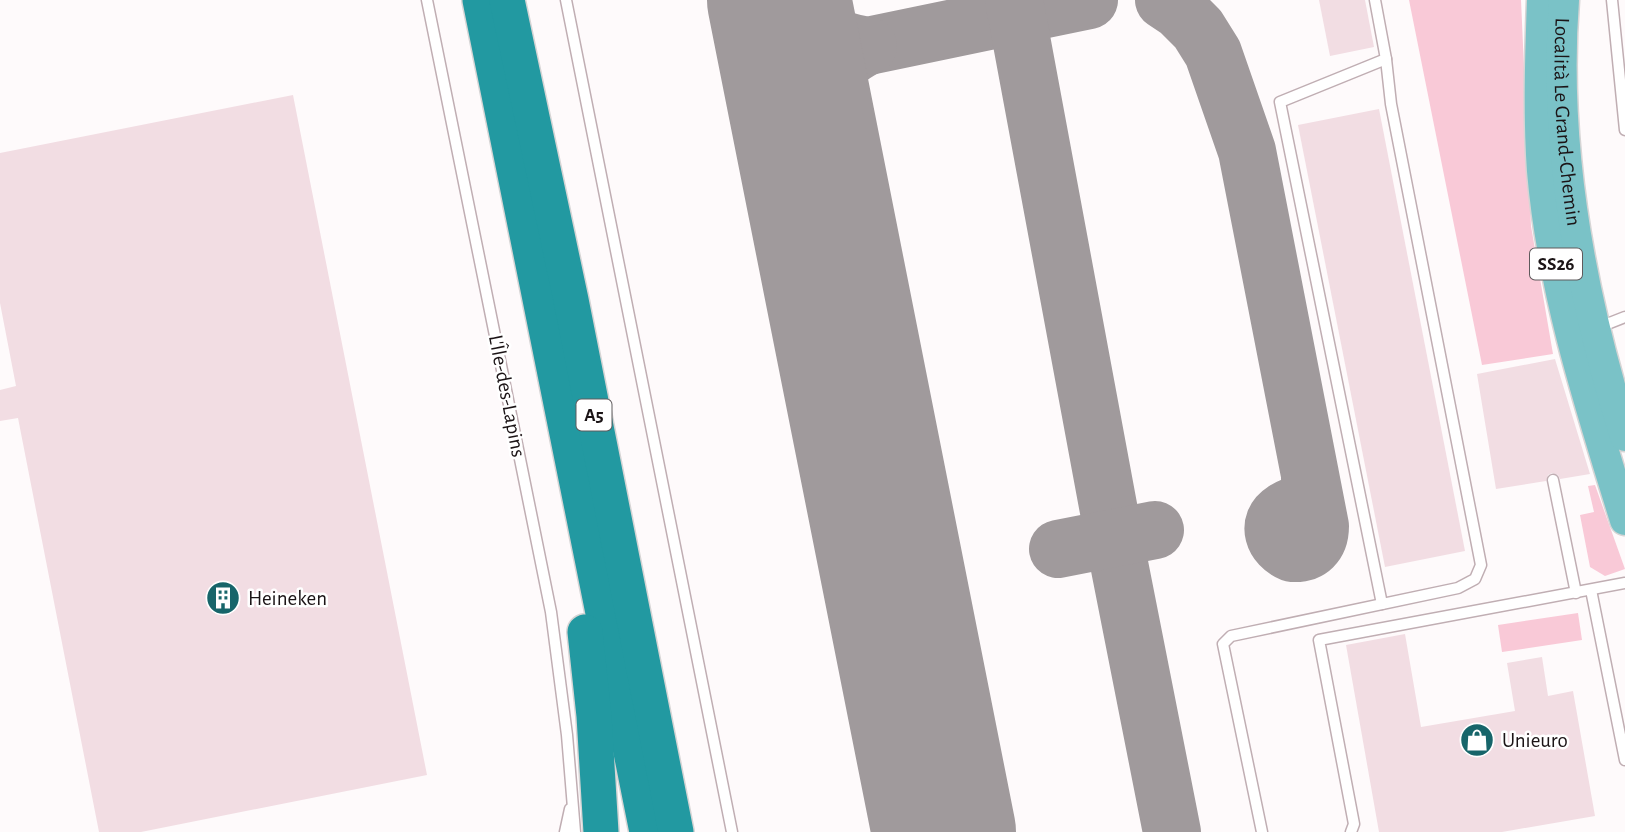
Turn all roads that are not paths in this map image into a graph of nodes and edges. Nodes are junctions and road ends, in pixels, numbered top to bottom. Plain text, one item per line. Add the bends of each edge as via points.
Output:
1 (427, 0) edge
2 (480, 0) edge
3 (507, 0) edge
4 (566, 0) edge
5 (1375, 0) edge
6 (1542, 0) edge
7 (1564, 0) edge
8 (1612, 0) edge
9 (1386, 59) junction
10 (1625, 130) edge
11 (535, 271) junction
12 (1625, 317) edge
13 (1596, 328) junction
14 (1625, 436) edge
15 (1553, 480) dead end
16 (1625, 520) edge
17 (1625, 583) edge
18 (1591, 590) junction
19 (1576, 593) junction
20 (1382, 604) junction
21 (1625, 760) edge
22 (574, 795) junction
23 (565, 832) edge
24 (575, 832) edge
25 (601, 832) edge
26 (646, 832) edge
27 (676, 832) edge
28 (732, 832) edge
29 (1262, 832) edge
30 (1351, 832) edge

1 - 22 lane, L'Île-des-Lapins via 551,612
2 - 11 highway, A5
3 - 27 highway, A5
4 - 28 lane
5 - 9 lane
6 - 16 main road, Località Le Grand-Chemin / SS26 via 1542,172 1557,270
7 - 13 main road, Località Le Grand-Chemin / SS26 via 1561,91 1569,178
8 - 10 lane
9 - 20 lane via 1280,102
9 - 20 lane via 1481,565 1475,579 1458,588
11 - 25 highway, A5 via 558,472 589,658
11 - 26 highway, A5
12 - 13 lane
13 - 14 main road, Località Le Grand-Chemin / SS26
15 - 19 lane
17 - 18 lane
18 - 19 lane
18 - 21 lane
19 - 30 lane via 1319,640 1354,824
20 - 29 lane via 1231,636 1223,645
22 - 23 lane, L'Île-des-Lapins
22 - 24 lane, L'Île-des-Lapins

